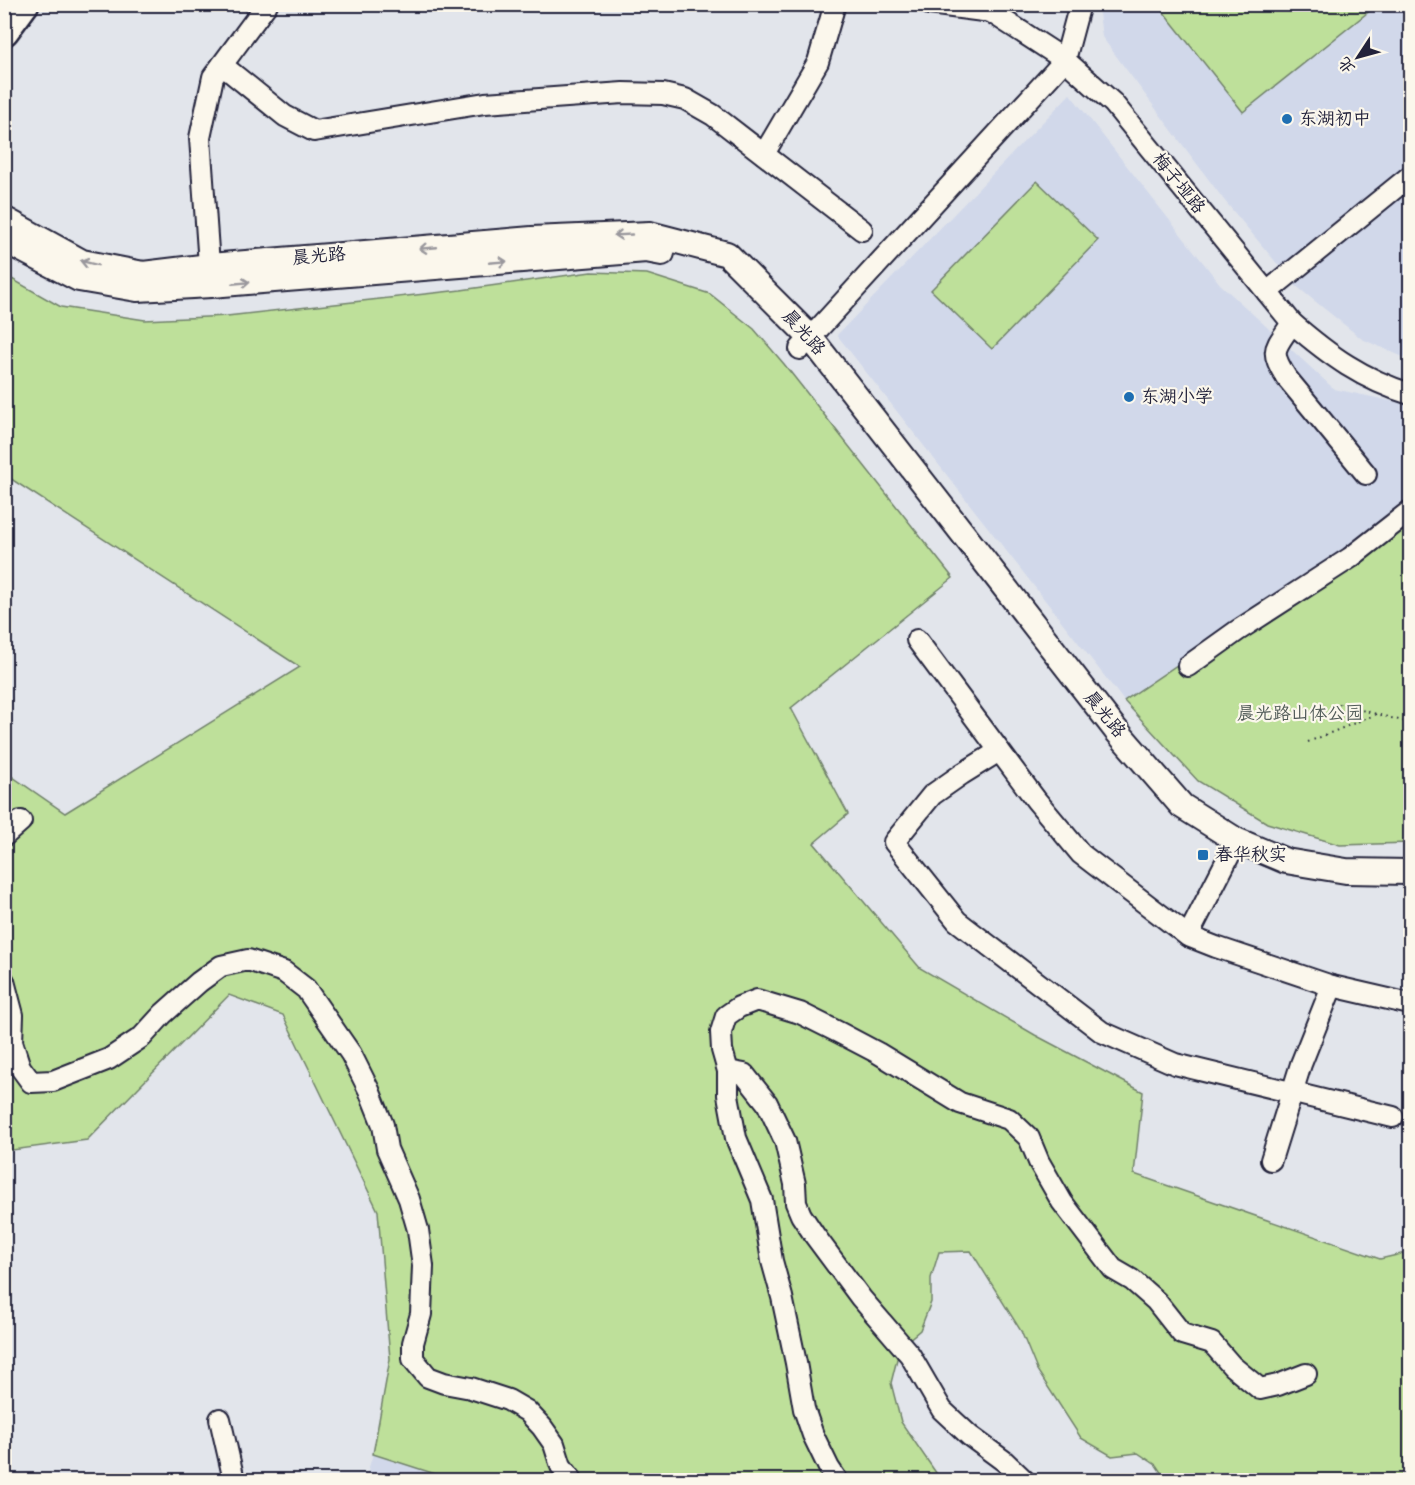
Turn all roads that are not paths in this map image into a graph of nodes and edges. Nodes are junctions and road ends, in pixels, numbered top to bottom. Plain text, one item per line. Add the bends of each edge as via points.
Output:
1 (24, 4) edge
2 (267, 4) edge
3 (836, 4) edge
4 (928, 4) edge
5 (1080, 4) edge
6 (4, 31) edge
7 (1065, 60) junction
8 (222, 65) junction
9 (764, 154) junction
10 (1410, 176) edge
11 (4, 219) edge
12 (862, 230) dead end
13 (4, 240) edge
14 (210, 276) junction
15 (1267, 292) junction
16 (1292, 323) junction
17 (805, 343) junction
18 (1410, 394) edge
19 (1366, 474) dead end
20 (1410, 511) edge
21 (917, 640) dead end
22 (1188, 666) dead end
23 (999, 751) junction
24 (21, 821) dead end
25 (4, 836) edge
26 (1232, 850) junction
27 (1410, 872) edge
28 (1410, 883) edge
29 (1188, 936) junction
30 (4, 981) edge
31 (1332, 986) junction
32 (1410, 1004) edge
33 (728, 1071) junction
34 (1292, 1093) junction
35 (1393, 1117) dead end
36 (1271, 1160) dead end
37 (1306, 1374) dead end
38 (220, 1419) dead end
39 (234, 1480) edge
40 (572, 1480) edge
41 (837, 1480) edge
42 (1024, 1480) edge

1 - 6 highway
2 - 8 street
3 - 9 street via 818,62
4 - 7 street, 梅子垭路 via 991,12
5 - 7 street
7 - 15 street, 梅子垭路 via 1113,103
7 - 17 street
8 - 9 street via 285,116 314,131 485,103 623,93 663,94 685,99 713,115
8 - 14 street via 213,77 200,138
9 - 12 street
10 - 15 street
14 -> 11 main road, 晨光路 via 143,274 82,262
13 - 14 main road, 晨光路 via 79,279 137,289
14 - 17 main road, 晨光路 via 532,239 650,234 727,254
15 - 16 street, 梅子垭路
16 - 18 street, 梅子垭路 via 1354,370 1386,387
16 - 19 street via 1275,349 1276,362
17 - 26 main road, 晨光路 via 1104,738 1172,814
17 - 27 main road, 晨光路 via 1115,729 1182,806 1236,840 1286,861 1346,871
20 - 22 street via 1350,558
21 - 23 street
23 - 29 street via 1081,854
23 - 34 street via 932,795 894,842 957,921 1102,1032 1175,1064
24 - 25 street
26 - 28 main road, 晨光路 via 1280,872 1345,882
26 - 29 street
29 - 31 street
30 - 40 street via 13,1015 12,1042 20,1067 31,1082 53,1081 109,1059 142,1036 221,966 248,960 284,972 306,989 351,1054 369,1090 383,1125 387,1149 412,1209 423,1266 421,1314 412,1359 428,1377 508,1400 527,1411 554,1444 561,1466
31 - 32 street
31 - 34 street
33 - 37 street via 722,1050 726,1016 756,1000 800,1013 878,1053 960,1103 1009,1119 1029,1138 1062,1202 1113,1269 1156,1301 1182,1334 1212,1343 1260,1389
33 - 41 street via 736,1138 762,1200 804,1409
33 - 42 street via 744,1074 767,1102 785,1141 796,1203 820,1244 910,1355 942,1410
34 - 35 street
34 - 36 street
38 - 39 street

